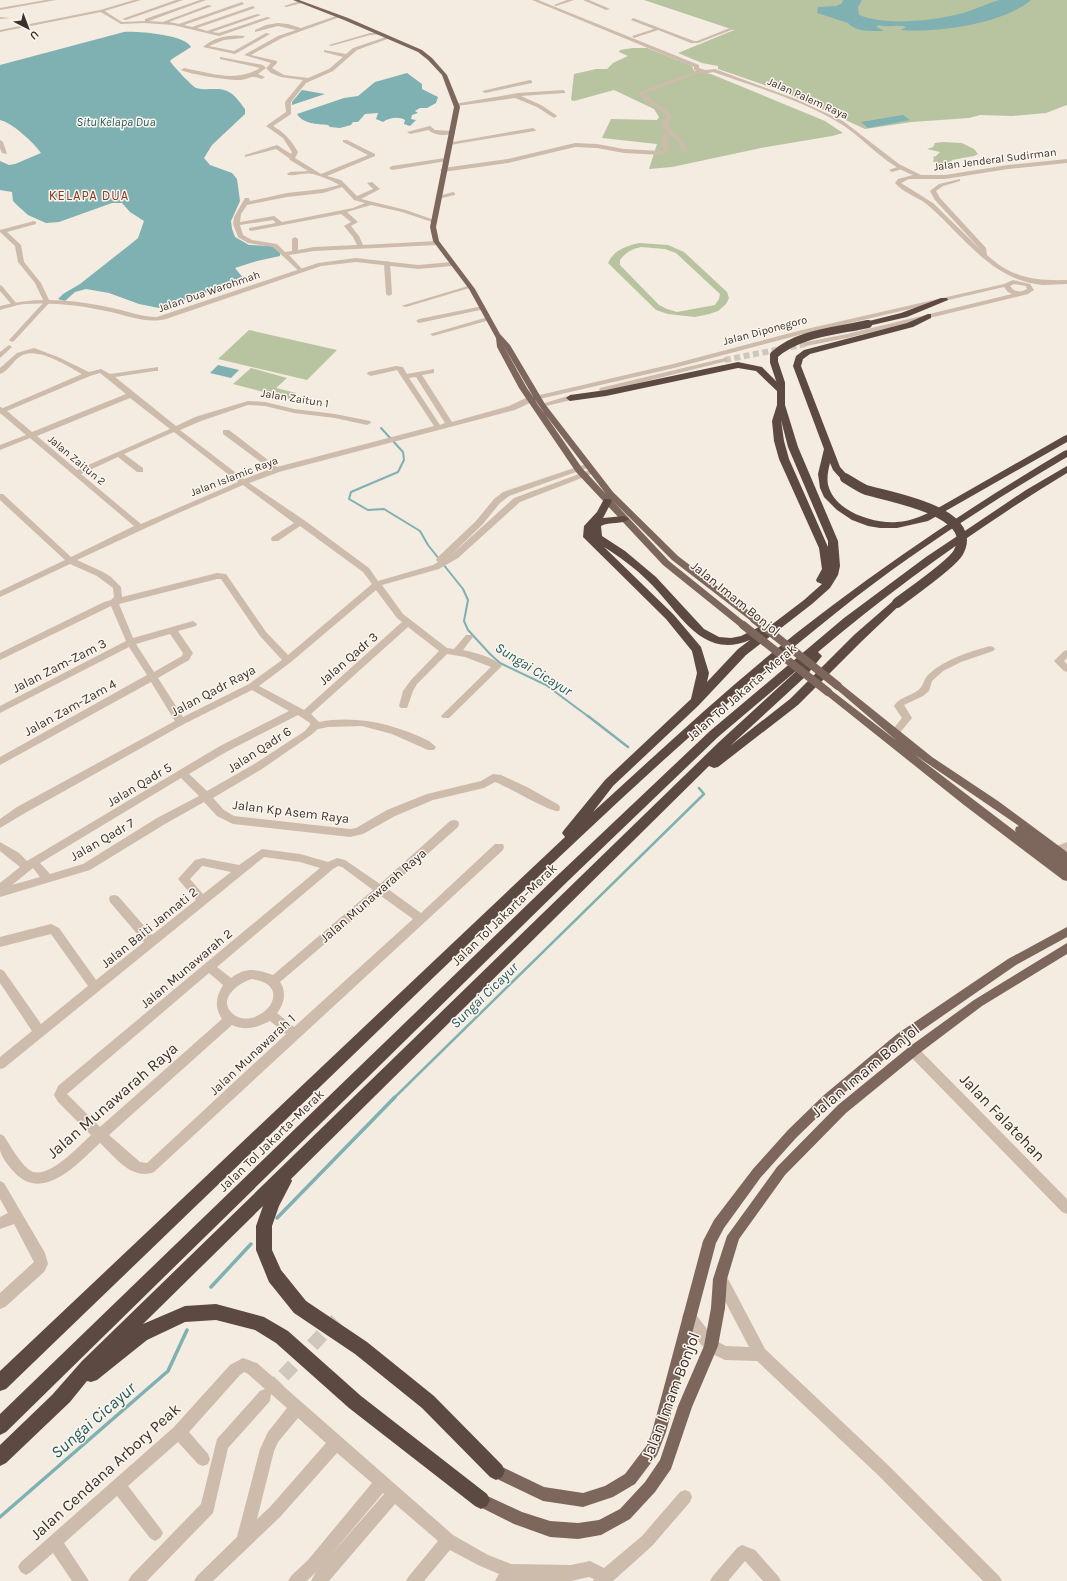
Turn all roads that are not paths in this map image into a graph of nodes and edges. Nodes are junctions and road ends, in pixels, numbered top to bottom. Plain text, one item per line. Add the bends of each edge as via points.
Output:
1 (54, 0) edge
2 (139, 0) edge
3 (181, 0) edge
4 (204, 0) edge
5 (534, 0) edge
6 (544, 0) edge
7 (572, 0) edge
8 (585, 0) edge
9 (48, 1) junction
10 (298, 1) edge
11 (242, 3) dead end
12 (33, 4) junction
13 (556, 5) junction
14 (210, 6) dead end
15 (286, 6) dead end
16 (56, 7) dead end
17 (253, 7) dead end
18 (0, 9) edge
19 (608, 9) dead end
20 (40, 10) dead end
21 (101, 11) junction
22 (266, 12) dead end
23 (338, 16) junction
24 (0, 18) edge
25 (8, 18) dead end
26 (269, 18) dead end
27 (633, 19) dead end
28 (118, 22) junction
29 (144, 22) junction
30 (163, 23) junction
31 (301, 23) dead end
32 (180, 25) junction
33 (291, 26) junction
34 (194, 28) junction
35 (299, 29) junction
36 (658, 29) junction
37 (732, 29) dead end
38 (0, 31) edge
39 (257, 31) dead end
40 (207, 32) junction
41 (268, 34) dead end
42 (382, 34) junction
43 (634, 37) junction
44 (388, 38) junction
45 (234, 44) dead end
46 (331, 45) dead end
47 (326, 51) dead end
48 (235, 53) junction
49 (246, 55) junction
50 (214, 56) dead end
51 (347, 56) junction
52 (701, 67) junction
53 (266, 68) junction
54 (184, 70) dead end
55 (288, 71) dead end
56 (711, 71) junction
57 (300, 77) junction
58 (308, 80) junction
59 (530, 82) dead end
60 (497, 89) junction
61 (485, 91) dead end
62 (563, 92) dead end
63 (516, 96) junction
64 (508, 97) junction
65 (457, 104) junction
66 (554, 116) dead end
67 (534, 130) dead end
68 (410, 132) dead end
69 (452, 133) junction
70 (666, 135) dead end
71 (345, 141) dead end
72 (0, 142) edge
73 (450, 143) junction
74 (684, 150) dead end
75 (5, 152) dead end
76 (247, 156) dead end
77 (292, 157) junction
78 (445, 160) junction
79 (1067, 161) edge
80 (1067, 166) edge
81 (392, 168) dead end
82 (900, 168) junction
83 (443, 170) junction
84 (892, 170) junction
85 (314, 172) junction
86 (976, 172) junction
87 (1006, 173) junction
88 (290, 174) dead end
89 (321, 176) junction
90 (926, 177) junction
91 (900, 180) junction
92 (370, 183) dead end
93 (344, 185) junction
94 (453, 194) dead end
95 (438, 197) junction
96 (937, 199) joint
97 (358, 200) junction
98 (370, 203) junction
99 (342, 210) junction
100 (945, 218) junction
101 (434, 221) junction
102 (34, 223) dead end
103 (236, 224) junction
104 (281, 224) junction
105 (965, 227) junction
106 (251, 229) dead end
107 (1, 231) edge
108 (295, 238) dead end
109 (437, 243) junction
110 (360, 245) junction
111 (295, 251) junction
112 (284, 254) junction
113 (984, 256) junction
114 (451, 262) junction
115 (387, 263) junction
116 (998, 268) junction
117 (300, 270) junction
118 (1065, 283) edge
119 (1007, 284) junction
120 (0, 287) edge
121 (470, 287) junction
122 (1030, 292) junction
123 (389, 294) dead end
124 (1020, 294) junction
125 (944, 300) junction
126 (51, 302) junction
127 (14, 304) junction
128 (404, 306) dead end
129 (0, 308) edge
130 (483, 308) junction
131 (928, 316) junction
132 (488, 319) junction
133 (419, 321) dead end
134 (433, 334) dead end
135 (12, 340) dead end
136 (806, 344) tunnel mouth
137 (9, 348) dead end
138 (0, 356) edge
139 (725, 360) tunnel mouth
140 (155, 369) dead end
141 (431, 371) dead end
142 (0, 372) edge
143 (88, 374) junction
144 (371, 374) dead end
145 (418, 374) junction
146 (109, 376) junction
147 (405, 376) junction
148 (781, 387) junction
149 (131, 395) junction
150 (570, 398) junction
151 (536, 402) junction
152 (781, 405) junction
153 (1, 410) edge
154 (367, 423) dead end
155 (449, 423) junction
156 (438, 427) junction
157 (175, 428) junction
158 (226, 432) dead end
159 (31, 435) junction
160 (1067, 438) edge
161 (0, 448) edge
162 (828, 449) junction
163 (1067, 453) edge
164 (119, 454) junction
165 (1067, 469) edge
166 (140, 470) dead end
167 (276, 470) junction
168 (591, 470) junction
169 (582, 472) junction
170 (76, 473) junction
171 (243, 482) junction
172 (506, 494) junction
173 (0, 496) edge
174 (517, 500) junction
175 (607, 501) junction
176 (621, 516) junction
177 (597, 518) junction
178 (301, 522) junction
179 (140, 527) junction
180 (275, 539) dead end
181 (444, 560) junction
182 (70, 561) junction
183 (377, 584) junction
184 (0, 594) edge
185 (114, 602) junction
186 (848, 621) junction
187 (408, 622) junction
188 (193, 624) dead end
189 (172, 630) junction
190 (470, 637) dead end
191 (131, 642) junction
192 (990, 649) dead end
193 (445, 651) junction
194 (457, 651) junction
195 (1067, 653) edge
196 (0, 657) edge
197 (288, 660) junction
198 (1063, 666) edge
199 (152, 676) junction
200 (252, 686) junction
201 (694, 703) junction
202 (404, 706) dead end
203 (0, 710) edge
204 (301, 712) junction
205 (446, 716) dead end
206 (181, 722) junction
207 (314, 723) junction
208 (895, 733) junction
209 (431, 747) dead end
210 (0, 761) edge
211 (182, 774) junction
212 (958, 780) junction
213 (947, 785) junction
214 (209, 796) junction
215 (555, 808) dead end
216 (654, 813) junction
217 (0, 824) edge
218 (454, 824) dead end
219 (0, 846) edge
220 (499, 847) dead end
221 (1062, 848) edge
222 (1067, 858) edge
223 (30, 864) junction
224 (329, 866) junction
225 (540, 867) junction
226 (1067, 867) edge
227 (242, 870) junction
228 (1067, 877) edge
229 (49, 879) junction
230 (0, 889) edge
231 (380, 890) junction
232 (0, 893) edge
233 (114, 899) dead end
234 (204, 901) junction
235 (421, 918) junction
236 (1067, 932) edge
237 (0, 942) edge
238 (152, 943) junction
239 (1067, 948) edge
240 (209, 967) junction
241 (0, 974) edge
242 (274, 981) junction
243 (230, 984) junction
244 (95, 987) junction
245 (271, 1015) junction
246 (230, 1019) junction
247 (40, 1033) junction
248 (294, 1034) junction
249 (913, 1051) junction
250 (0, 1064) edge
251 (828, 1099) junction
252 (842, 1109) junction
253 (100, 1135) junction
254 (0, 1140) edge
255 (303, 1156) junction
256 (0, 1187) edge
257 (1067, 1208) edge
258 (17, 1216) junction
259 (0, 1223) edge
260 (720, 1279) junction
261 (0, 1302) edge
262 (689, 1317) junction
263 (711, 1346) junction
264 (760, 1354) junction
265 (0, 1383) edge
266 (265, 1396) tunnel mouth
267 (59, 1400) junction
268 (297, 1408) junction
269 (0, 1426) edge
270 (179, 1432) junction
271 (337, 1442) junction
272 (0, 1457) edge
273 (203, 1459) dead end
274 (496, 1471) joint
275 (383, 1482) junction
276 (118, 1486) junction
277 (395, 1493) junction
278 (686, 1497) dead end
279 (481, 1500) joint
280 (156, 1533) dead end
281 (448, 1540) junction
282 (244, 1541) junction
283 (54, 1542) junction
284 (26, 1567) dead end
285 (507, 1576) edge
286 (603, 1579) edge
287 (81, 1581) edge
288 (136, 1581) edge
289 (202, 1581) edge
290 (296, 1581) edge
291 (319, 1581) edge
292 (414, 1581) edge
293 (718, 1581) edge
294 (773, 1581) edge
295 (994, 1581) edge

1 - 9 street
2 - 21 street
3 - 28 street
4 - 29 street
5 - 52 street
6 - 13 street
7 - 13 street
8 - 19 street
9 - 12 street
9 - 16 street
10 - 15 street
10 - 23 main road
11 - 32 street
12 - 18 street
12 - 20 street
13 - 43 street
14 - 30 street
17 - 34 street
21 - 28 street
21 - 38 street
22 - 40 street
23 - 35 street
23 - 42 main road
24 - 25 street
26 - 40 street via 221,35
27 - 36 street
28 - 29 street
29 - 30 street
30 - 32 street
31 - 33 street
32 - 34 street
33 - 35 street
33 - 39 street via 275,24
34 - 40 street
35 - 49 street via 280,36
36 - 37 street via 694,42
36 - 43 street
41 - 48 street
42 - 44 main road
42 - 46 street via 371,34
43 - 52 street
44 - 51 street via 358,47
44 - 65 main road via 420,51 430,59 444,76
45 - 48 street via 243,37 223,37 205,47
47 - 51 street
48 - 49 street
49 - 53 street via 275,62
50 - 53 street
51 - 58 street via 331,70
52 - 56 street
52 - 56 street via 712,67
52 - 74 street via 641,93 639,97 656,104 667,113 669,118 665,126 682,143
53 - 54 street via 254,77 241,78
53 - 57 street via 285,77
55 - 57 street
56 - 82 street, Jalan Palem Raya via 781,95 840,122 859,134
56 - 84 street, Jalan Palem Raya via 838,127 852,135
57 - 58 street
58 - 77 street via 288,102 289,113 269,126 288,139 295,152
59 - 60 street
60 - 61 street
60 - 64 street
62 - 63 street
63 - 64 street
63 - 66 street
64 - 65 street
65 - 69 main road
67 - 73 street via 511,137
68 - 69 street via 430,128 433,132
69 - 73 main road
70 - 83 street via 666,150 663,153 575,146 508,161
71 - 89 street via 373,154
72 - 75 street
73 - 78 main road
76 - 77 street via 278,147
77 - 85 street
78 - 81 street
78 - 83 main road
79 - 86 street, Jalan Jenderal Sudirman
80 - 87 street, Jalan Jenderal Sudirman
82 - 84 street
82 - 90 street, Jalan Palem Raya
83 - 95 main road
84 - 91 street, Jalan Palem Raya via 901,178
85 - 88 street
85 - 89 street
86 - 87 street
86 - 90 street, Jalan Jenderal Sudirman
87 - 96 street, Jalan Jenderal Sudirman via 972,177 941,185 933,192
89 - 93 street
90 - 91 street via 908,177
91 - 100 street, Jalan Palem Raya via 898,183 902,188 923,197
92 - 97 street via 377,189 359,197
93 - 97 street
93 - 103 street via 323,191 246,201 237,215
94 - 95 street
95 - 101 main road
96 - 105 street, Jalan Palem Raya
97 - 98 street
98 - 99 street via 355,209
98 - 101 street
99 - 104 street
99 - 110 street via 355,222 347,226
100 - 105 street
100 - 113 street, Jalan Palem Raya
101 - 109 main road
102 - 107 street
103 - 104 street via 275,218
103 - 112 street via 240,236 250,242 275,244
104 - 106 street
105 - 113 street, Jalan Palem Raya via 984,248
107 - 126 street via 18,245 21,262
108 - 111 street
109 - 110 street
109 - 114 main road
110 - 111 street
111 - 112 street
112 - 117 street
113 - 116 street, Jalan Palem Raya
114 - 115 street, Jalan Dua Warohmah via 418,267
114 - 121 main road
115 - 117 street, Jalan Dua Warohmah via 356,260 320,264
115 - 123 street
116 - 118 street, Jalan Palem Raya via 1030,282
116 - 119 street, Jalan Palem Raya
117 - 126 street, Jalan Dua Warohmah via 160,319 145,319 104,309
118 - 122 street
119 - 122 street, Jalan Diponegoro via 1025,283 1030,287
119 - 124 street via 1010,290
119 - 125 street, Jalan Diponegoro
120 - 127 street
121 - 128 street
121 - 130 main road
122 - 124 street, Jalan Diponegoro
124 - 131 street, Jalan Diponegoro
125 - 148 highway, bridge via 904,315 800,339 784,346 774,355
125 - 151 street, Jalan Diponegoro via 802,332
126 - 127 street, Jalan Dua Warohmah
126 - 135 street
127 - 129 street, Jalan Dua Warohmah
130 - 132 main road
130 - 133 street
131 - 136 street, Jalan Diponegoro
131 - 162 highway via 910,325 807,352 799,358 797,366
132 - 134 street
132 - 151 main road via 499,338 500,347
137 - 138 street
139 - 150 street, Jalan Diponegoro
140 - 146 street
141 - 145 street
142 - 143 street via 19,354 34,350
143 - 146 street via 99,370
143 - 153 street
144 - 147 street via 396,368
145 - 147 street
145 - 155 street
146 - 149 street
147 - 156 street
148 - 150 highway via 759,369 738,365 606,393
148 - 152 highway
149 - 157 street
149 - 159 street
150 - 151 street, Jalan Diponegoro
151 - 155 street, Jalan Islamic Raya
151 - 168 main road, Jalan Imam Bonjol
151 - 169 main road, Jalan Imam Bonjol
152 - 176 highway via 776,421 782,453 824,548 827,569 815,588 802,601 768,626 752,636 732,643 709,638 700,632 652,579 597,537 596,525 601,521
152 - 201 highway via 793,447 833,541 835,566 826,586 742,652
153 - 159 street, Jalan Zaitun 2
154 - 157 street, Jalan Zaitun 1 via 294,411 279,406 248,403
155 - 156 street, Jalan Islamic Raya
156 - 167 street, Jalan Islamic Raya
157 - 164 street, Jalan Zaitun 1
157 - 171 street
158 - 167 street
159 - 161 street
159 - 170 street, Jalan Zaitun 2
160 - 162 highway via 932,515 905,525 889,526 857,519 828,497 822,482
162 - 216 highway, bridge via 836,468 844,478 864,489 932,509 951,520 959,529 962,544 958,554 858,638 794,702
163 - 225 highway, Jalan Tol Jakarta–Merak via 908,554 835,608 720,703
164 - 166 street
164 - 170 street, Jalan Zaitun 1
165 - 186 highway, Jalan Tol Jakarta–Merak via 930,559
167 - 171 street, Jalan Islamic Raya
168 - 169 street, Jalan Qadr Raya
168 - 208 main road, Jalan Imam Bonjol, bridge via 610,494 675,558
169 - 172 street, Jalan Qadr Raya
169 - 174 street, Jalan Qadr Raya
169 - 175 main road, Jalan Imam Bonjol
170 - 179 street, Jalan Zaitun 2
171 - 178 street
171 - 179 street, Jalan Islamic Raya
172 - 174 street
172 - 181 street, Jalan Qadr Raya
173 - 182 street
174 - 181 street, Jalan Qadr Raya via 472,541
175 - 176 main road, Jalan Imam Bonjol
175 - 177 highway
176 - 177 highway
176 - 213 main road, Jalan Imam Bonjol, bridge via 666,563
177 - 201 highway via 589,525 588,537 670,616 697,650 703,673
178 - 180 street
178 - 183 street via 366,570
179 - 182 street, Jalan Islamic Raya
181 - 183 street, Jalan Qadr Raya
182 - 184 street, Jalan Islamic Raya
182 - 185 street via 108,579 117,587 118,596
183 - 187 street via 400,616
183 - 197 street, Jalan Qadr Raya
185 - 191 street
185 - 196 street
185 - 197 street via 223,576 263,634
186 - 216 highway via 802,673
186 - 269 highway, Jalan Tol Jakarta–Merak via 708,739
187 - 193 street
187 - 204 street, Jalan Qadr 3
188 - 189 street, Jalan Zam-Zam 3
189 - 191 street, Jalan Zam-Zam 3
189 - 199 street, Jalan Zam-Zam 4 via 188,655
190 - 194 street
191 - 199 street
191 - 203 street, Jalan Zam-Zam 3
192 - 208 street via 944,667 928,680 926,688 920,694 901,703 899,706 907,718
193 - 194 street
193 - 202 street via 414,682 408,691
194 - 205 street via 497,666
195 - 198 street via 1060,659
197 - 200 street, Jalan Qadr Raya
199 - 206 street
199 - 210 street, Jalan Zam-Zam 4
200 - 204 street
200 - 206 street, Jalan Qadr Raya
201 - 225 highway via 609,783
204 - 207 street
204 - 211 street, Jalan Qadr 5 via 223,749
206 - 217 street, Jalan Qadr Raya
207 - 209 street via 370,723 424,742
207 - 214 street, Jalan Qadr 6 via 308,733 271,759
208 - 212 main road, Jalan Imam Bonjol
211 - 214 street
211 - 223 street, Jalan Qadr 5
212 - 213 main road
212 - 221 main road, Jalan Imam Bonjol
212 - 226 main road via 976,798
213 - 228 main road, Jalan Imam Bonjol
214 - 215 street, Jalan Kp Asem Raya via 213,807 233,820 350,833 431,797 484,784 493,778 523,790
214 - 229 street, Jalan Qadr 7 via 161,821 86,867
216 - 255 highway
218 - 231 street, Jalan Munawarah Raya
219 - 223 street
220 - 235 street, Jalan Munawarah 1
221 - 222 main road, Jalan Imam Bonjol
223 - 229 street
223 - 230 street, Jalan Qadr 5
224 - 227 street, Jalan Baiti Jannati 2 via 300,858 262,853
224 - 231 street via 337,862 345,864
224 - 240 street, Jalan Munawarah 2
225 - 265 highway, Jalan Tol Jakarta–Merak
227 - 234 street, Jalan Baiti Jannati 2
227 - 234 street via 203,862 199,864 183,879
229 - 232 street, Jalan Qadr 7
231 - 235 street
231 - 242 street, Jalan Munawarah Raya
233 - 238 street
234 - 238 street, Jalan Baiti Jannati 2
235 - 248 street, Jalan Munawarah 1
236 - 251 main road, Jalan Imam Bonjol via 1012,962 907,1034
237 - 244 street via 51,929
238 - 244 street, Jalan Baiti Jannati 2
239 - 249 main road, Jalan Imam Bonjol via 978,1003
240 - 243 street
240 - 253 street, Jalan Munawarah 2 via 62,1090 62,1098
241 - 247 street
242 - 243 street via 264,975 252,974
242 - 245 street via 279,988 280,997 278,1006
243 - 246 street via 224,993 222,1003 224,1012
244 - 247 street, Jalan Baiti Jannati 2
245 - 246 street via 255,1023 237,1023
245 - 248 street
246 - 253 street, Jalan Munawarah Raya
247 - 250 street, Jalan Baiti Jannati 2
248 - 253 street, Jalan Munawarah 1 via 150,1168 137,1168
249 - 252 main road, Jalan Imam Bonjol
249 - 257 street, Jalan Falatehan
251 - 252 main road
251 - 262 main road, Jalan Imam Bonjol via 757,1173 719,1224 707,1250
252 - 260 main road, Jalan Imam Bonjol via 781,1171 734,1236
253 - 254 street, Jalan Munawarah Raya via 60,1171 41,1178 26,1176 17,1167
255 - 267 highway via 88,1367
255 - 274 highway via 275,1195 264,1226 264,1250 275,1276 300,1307 361,1348 428,1402
256 - 258 street
258 - 259 street
258 - 261 street via 40,1258 40,1264
260 - 263 main road, Jalan Imam Bonjol
260 - 264 street
262 - 263 street
262 - 274 main road, Jalan Imam Bonjol via 660,1432 652,1450 630,1479 608,1492 583,1500 543,1494
263 - 264 street via 725,1353
263 - 279 main road, Jalan Imam Bonjol via 685,1406 666,1464 650,1487 625,1514 601,1526 578,1530 550,1529 519,1519
264 - 295 street via 884,1471
266 - 288 street via 222,1444 208,1508
267 - 272 highway
267 - 279 highway via 141,1334 155,1326 185,1314 216,1312 258,1323 282,1337 355,1402
268 - 270 street, Jalan Cendana Arbory Peak via 252,1368 243,1365 235,1370
268 - 271 street
268 - 282 street via 273,1437 267,1449
270 - 273 street
270 - 276 street, Jalan Cendana Arbory Peak
271 - 275 street
271 - 282 street via 275,1512
275 - 277 street
275 - 290 street via 313,1565
276 - 280 street
276 - 283 street, Jalan Cendana Arbory Peak
277 - 281 street
277 - 291 street
278 - 286 street via 647,1541
281 - 285 street
281 - 292 street
282 - 289 street
283 - 284 street, Jalan Cendana Arbory Peak
283 - 287 street
285 - 286 street via 571,1573 590,1569
293 - 294 street via 742,1553 750,1555

